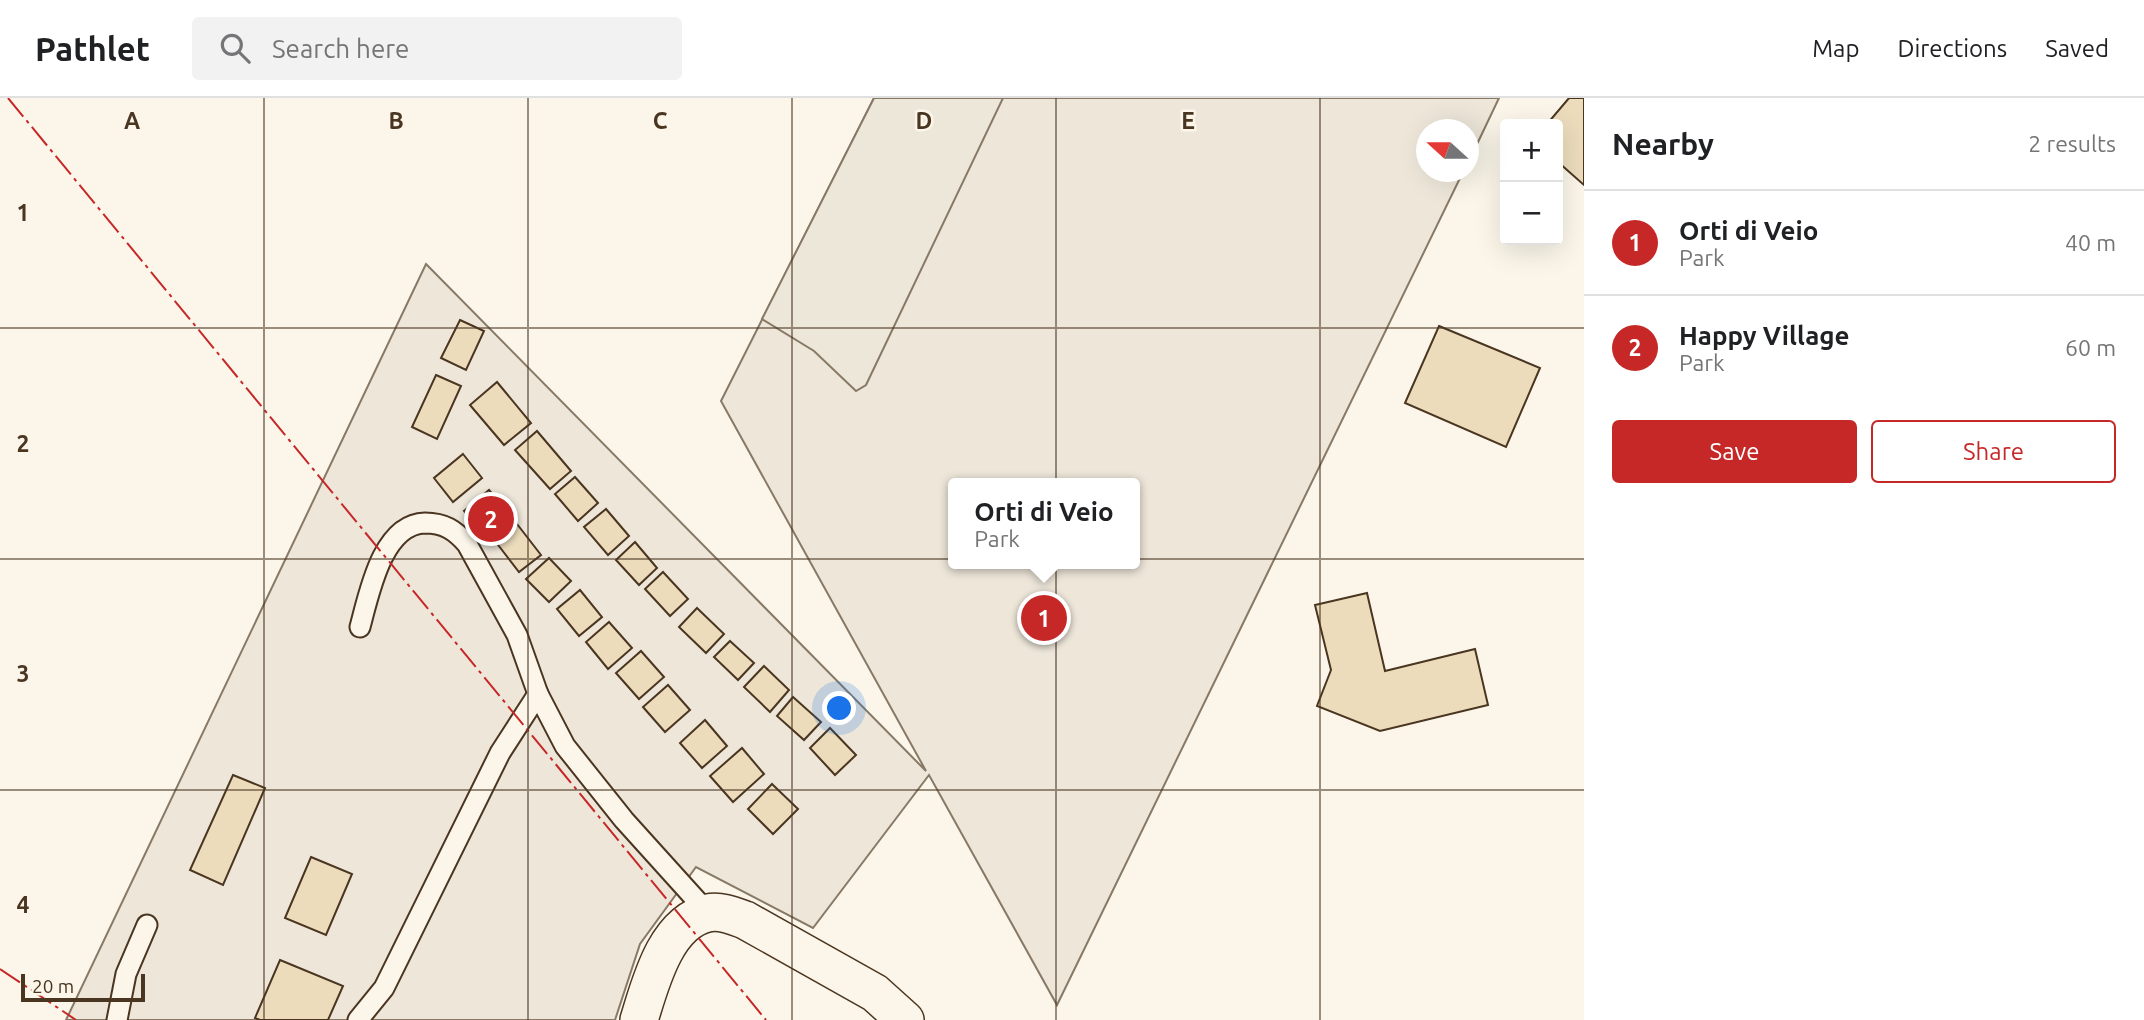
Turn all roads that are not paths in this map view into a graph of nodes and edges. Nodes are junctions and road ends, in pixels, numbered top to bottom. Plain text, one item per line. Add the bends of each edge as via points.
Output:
1 (360, 627) dead end
2 (538, 694) junction
3 (708, 913) junction
4 (147, 925) dead end
5 (117, 1020) edge
6 (358, 1020) edge
7 (639, 1020) edge
8 (905, 1020) edge

1 - 2 lane via 376,569 393,540 417,523 447,526 467,544 512,625
2 - 3 lane via 565,746
2 - 6 lane via 500,753 384,988
3 - 7 street via 694,919 668,943
3 - 8 street via 726,914 757,927 875,993
4 - 5 lane via 126,974

